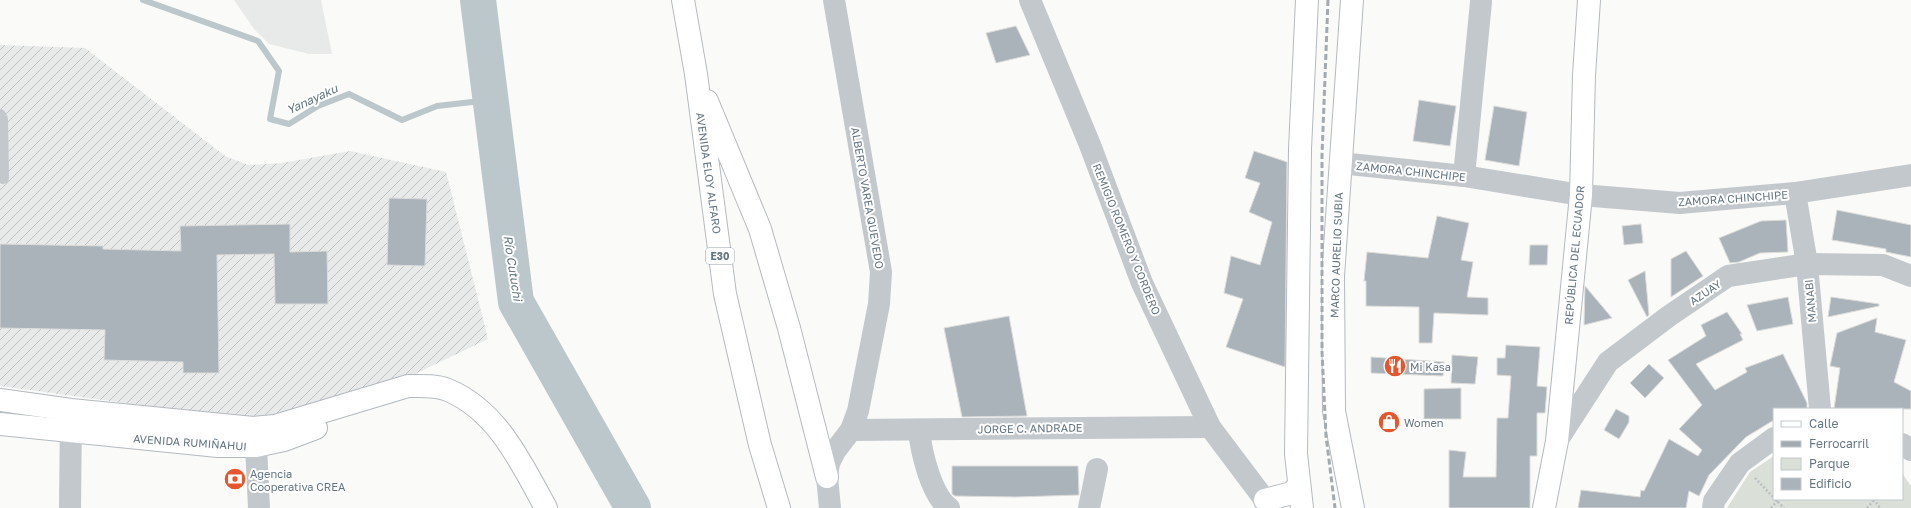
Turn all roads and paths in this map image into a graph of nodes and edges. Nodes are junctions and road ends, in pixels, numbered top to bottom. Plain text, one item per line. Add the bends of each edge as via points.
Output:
1 (683, 0) edge
2 (834, 0) edge
3 (1030, 0) edge
4 (1307, 0) edge
5 (1352, 0) edge
6 (1589, 0) edge
7 (1481, 2) dead end
8 (696, 74) junction
9 (0, 115) edge
10 (1340, 163) junction
11 (1911, 175) edge
12 (1464, 176) junction
13 (3, 178) dead end
14 (1795, 193) junction
15 (1581, 195) junction
16 (1807, 264) junction
17 (1911, 276) edge
18 (0, 400) edge
19 (1820, 408) edge
20 (71, 410) junction
21 (0, 424) edge
22 (1210, 426) junction
23 (851, 430) junction
24 (920, 430) junction
25 (70, 432) junction
26 (254, 437) junction
27 (1773, 439) edge
28 (1557, 441) junction
29 (1097, 469) dead end
30 (1750, 472) dead end
31 (827, 477) junction
32 (1299, 485) junction
33 (1773, 496) edge
34 (1777, 500) edge
35 (1873, 500) edge
36 (1268, 504) edge
37 (70, 508) edge
38 (259, 508) edge
39 (546, 508) edge
40 (779, 508) edge
41 (830, 508) edge
42 (949, 508) edge
43 (1089, 508) edge
44 (1302, 508) edge
45 (1353, 508) edge
46 (1544, 508) edge
47 (1713, 508) edge
48 (1784, 508) edge
49 (1867, 508) edge

1 - 8 main road, AVENIDA ELOY ALFARO / E30
2 - 23 street, ALBERTO VAREA QUEVEDO via 881,272 879,304 872,342 858,411
3 - 22 street, REMIGIO ROMERO Y CORDERO via 1090,145 1142,283
4 - 32 main road via 1300,149 1296,454
5 - 10 main road, MARCO AURELIO SUBIA
6 - 15 main road, REPÚBLICA DEL ECUADOR
7 - 12 street
8 - 31 main road via 760,230 789,328
8 - 40 main road, AVENIDA ELOY ALFARO / E30 via 725,294 760,445
9 - 13 lane
10 - 12 street, ZAMORA CHINCHIPE
10 - 45 main road, MARCO AURELIO SUBIA via 1333,276 1334,411
11 - 14 street, ZAMORA CHINCHIPE
12 - 15 street, ZAMORA CHINCHIPE
14 - 15 street, ZAMORA CHINCHIPE via 1680,202
14 - 16 street, MANABI
15 - 28 main road, REPÚBLICA DEL ECUADOR
16 - 17 street, AZUAY via 1883,265
16 - 19 street, MANABI
16 - 28 street, AZUAY via 1728,276 1669,316 1608,362
18 - 20 main road, AVENIDA RUMIÑAHUI
20 - 25 street
20 - 26 main road, AVENIDA RUMIÑAHUI
21 - 25 main road, AVENIDA RUMIÑAHUI
22 - 24 street, JORGE C. ANDRADE
22 - 36 street, REMIGIO ROMERO Y CORDERO
23 - 24 street, JORGE C. ANDRADE
23 - 31 street, ALBERTO VAREA QUEVEDO via 835,451 829,463
24 - 42 street via 922,448 938,497
25 - 26 main road, AVENIDA RUMIÑAHUI via 218,446
25 - 37 street
26 - 38 street
26 - 39 main road, AVENIDA RUMIÑAHUI via 276,426 408,386 447,389 475,404 511,444
27 - 47 street via 1740,463 1714,501
28 - 46 main road, REPÚBLICA DEL ECUADOR
29 - 43 street
30 - 33 path
31 - 41 street, ALBERTO VAREA QUEVEDO
32 - 36 main road via 1292,493
32 - 44 main road
34 - 48 path
35 - 49 path

